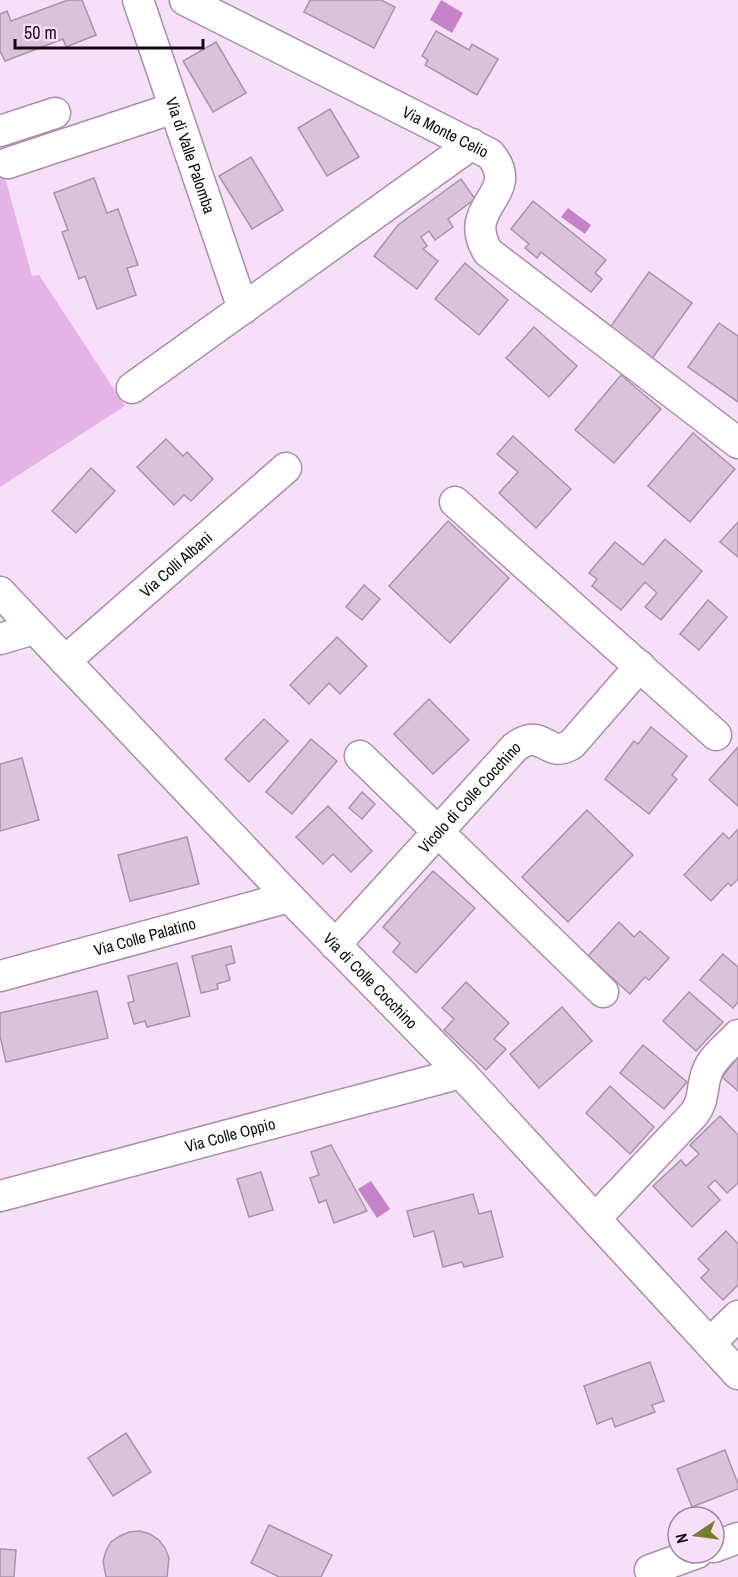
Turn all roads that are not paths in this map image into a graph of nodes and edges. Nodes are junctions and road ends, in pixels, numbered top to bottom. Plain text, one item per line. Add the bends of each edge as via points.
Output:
1 (138, 0) edge
2 (185, 0) edge
3 (174, 108) junction
4 (55, 113) dead end
5 (0, 130) edge
6 (472, 144) junction
7 (8, 163) dead end
8 (243, 309) junction
9 (132, 388) dead end
10 (738, 443) edge
11 (286, 468) dead end
12 (455, 502) dead end
13 (0, 592) edge
14 (34, 629) junction
15 (0, 639) edge
16 (65, 661) junction
17 (640, 666) junction
18 (716, 735) dead end
19 (360, 756) dead end
20 (437, 831) junction
21 (289, 897) junction
22 (335, 945) junction
23 (0, 976) edge
24 (603, 992) dead end
25 (738, 1035) edge
26 (461, 1073) junction
27 (0, 1196) edge
28 (596, 1218) junction
29 (738, 1316) edge
30 (710, 1343) junction
31 (738, 1374) edge
32 (666, 1564) edge
33 (650, 1570) dead end

1 - 3 street, Via di Valle Palomba
2 - 6 street, Via Monte Celio
3 - 7 street
3 - 8 street, Via di Valle Palomba
4 - 5 street
6 - 8 street
6 - 10 street, Via Monte Celio via 490,154 500,172 497,192 481,219 481,236 488,252
8 - 9 street
11 - 16 street, Via Colli Albani
12 - 17 street
13 - 14 street, Via di Colle Cocchino
14 - 15 street
14 - 16 street, Via di Colle Cocchino
16 - 21 street, Via di Colle Cocchino
17 - 18 street
17 - 20 street, Vicolo di Colle Cocchino via 572,744 559,750 539,740 523,741
19 - 20 street
20 - 22 street, Vicolo di Colle Cocchino
20 - 24 street
21 - 22 street, Via di Colle Cocchino
21 - 23 street, Via Colle Palatino
22 - 26 street, Via di Colle Cocchino
25 - 28 street via 709,1066 703,1097 694,1114
26 - 27 street, Via Colle Oppio
26 - 28 street, Via di Colle Cocchino
28 - 30 street, Via di Colle Cocchino
29 - 30 street
30 - 31 street, Via di Colle Cocchino
32 - 33 street

